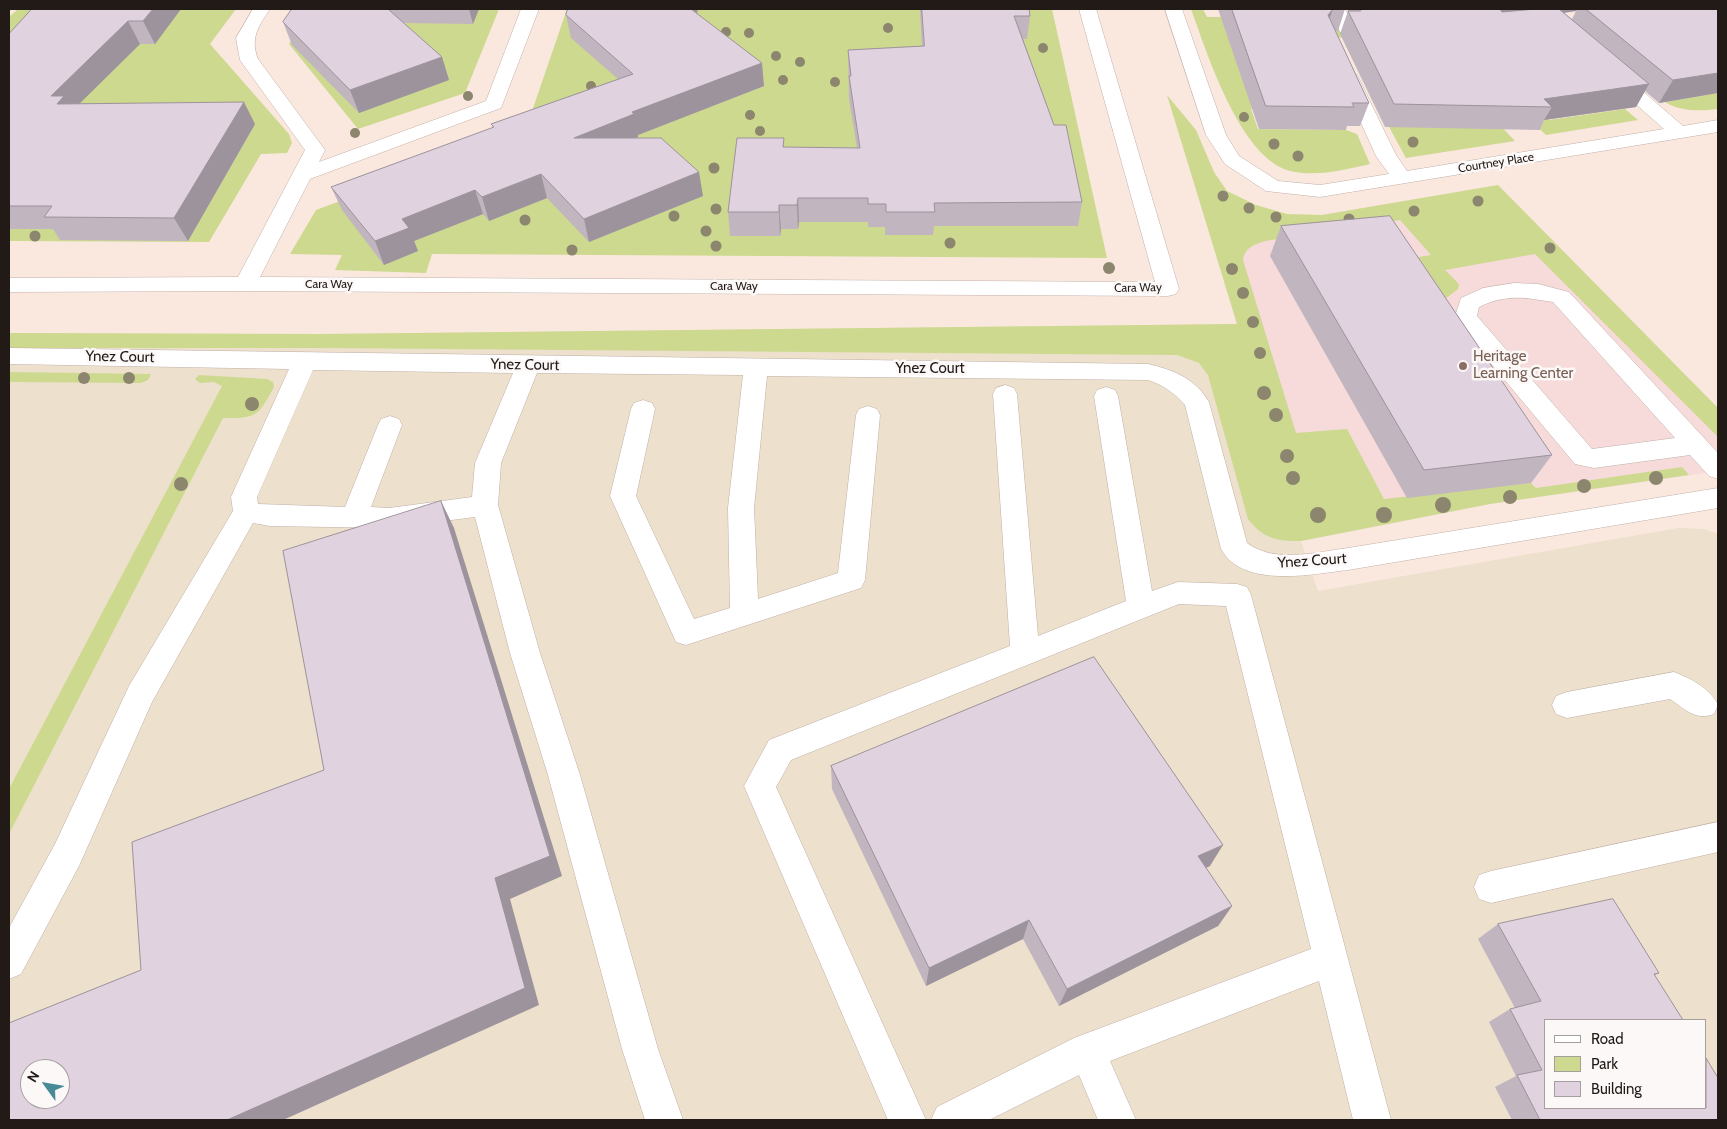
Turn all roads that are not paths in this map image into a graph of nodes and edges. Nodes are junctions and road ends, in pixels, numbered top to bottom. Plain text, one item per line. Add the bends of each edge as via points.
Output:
1 (262, 9) edge
2 (530, 9) edge
3 (1088, 9) edge
4 (1172, 9) edge
5 (1337, 9) edge
6 (1346, 28) dead end
7 (1343, 62) edge
8 (1600, 65) edge
9 (1718, 126) edge
10 (1680, 133) junction
11 (302, 175) junction
12 (1402, 178) junction
13 (245, 284) junction
14 (9, 285) edge
15 (9, 356) edge
16 (305, 361) junction
17 (528, 365) junction
18 (756, 368) junction
19 (1005, 394) dead end
20 (1106, 396) dead end
21 (643, 409) dead end
22 (868, 415) dead end
23 (390, 425) dead end
24 (1695, 446) junction
25 (1718, 469) edge
26 (1718, 498) edge
27 (485, 505) junction
28 (246, 512) junction
29 (354, 517) junction
30 (1141, 608) junction
31 (744, 616) junction
32 (1025, 654) junction
33 (1567, 705) dead end
34 (1703, 705) dead end
35 (1718, 837) edge
36 (1491, 887) dead end
37 (1330, 958) junction
38 (9, 962) edge
39 (1087, 1051) junction
40 (664, 1120) edge
41 (907, 1120) edge
42 (950, 1120) edge
43 (1117, 1120) edge
44 (1372, 1120) edge

1 - 11 street via 245,34 243,46 249,60 315,150
2 - 11 street via 494,104
3 - 13 street, Cara Way via 1168,289
4 - 12 street, Courtney Place via 1216,135 1232,160 1251,174 1272,187 1320,191
5 - 6 street
7 - 12 street via 1386,156
8 - 10 street
9 - 10 street, Courtney Place
10 - 12 street, Courtney Place
11 - 13 street
13 - 14 street, Cara Way
15 - 16 street, Ynez Court
16 - 17 street, Ynez Court
16 - 28 street via 244,497
17 - 18 street, Ynez Court
17 - 27 street via 488,463
18 - 26 street, Ynez Court via 1121,370 1167,377 1183,385 1197,402 1235,549 1262,564 1348,559
18 - 31 street via 741,508
19 - 32 street
20 - 30 street
21 - 31 street via 623,496 686,632
22 - 31 street via 851,580
23 - 29 street
24 - 24 street via 1594,459 1584,457 1470,324 1466,316 1469,302 1478,297 1518,289 1562,297
24 - 25 street
27 - 29 street via 389,518
27 - 40 street via 640,1049
28 - 29 street via 270,516
28 - 38 street via 140,695 67,855
30 - 32 street
30 - 37 street via 1178,593 1237,596
32 - 41 street via 780,750 760,786
33 - 34 street via 1674,685
35 - 36 street
37 - 39 street
37 - 44 street
39 - 42 street
39 - 43 street

